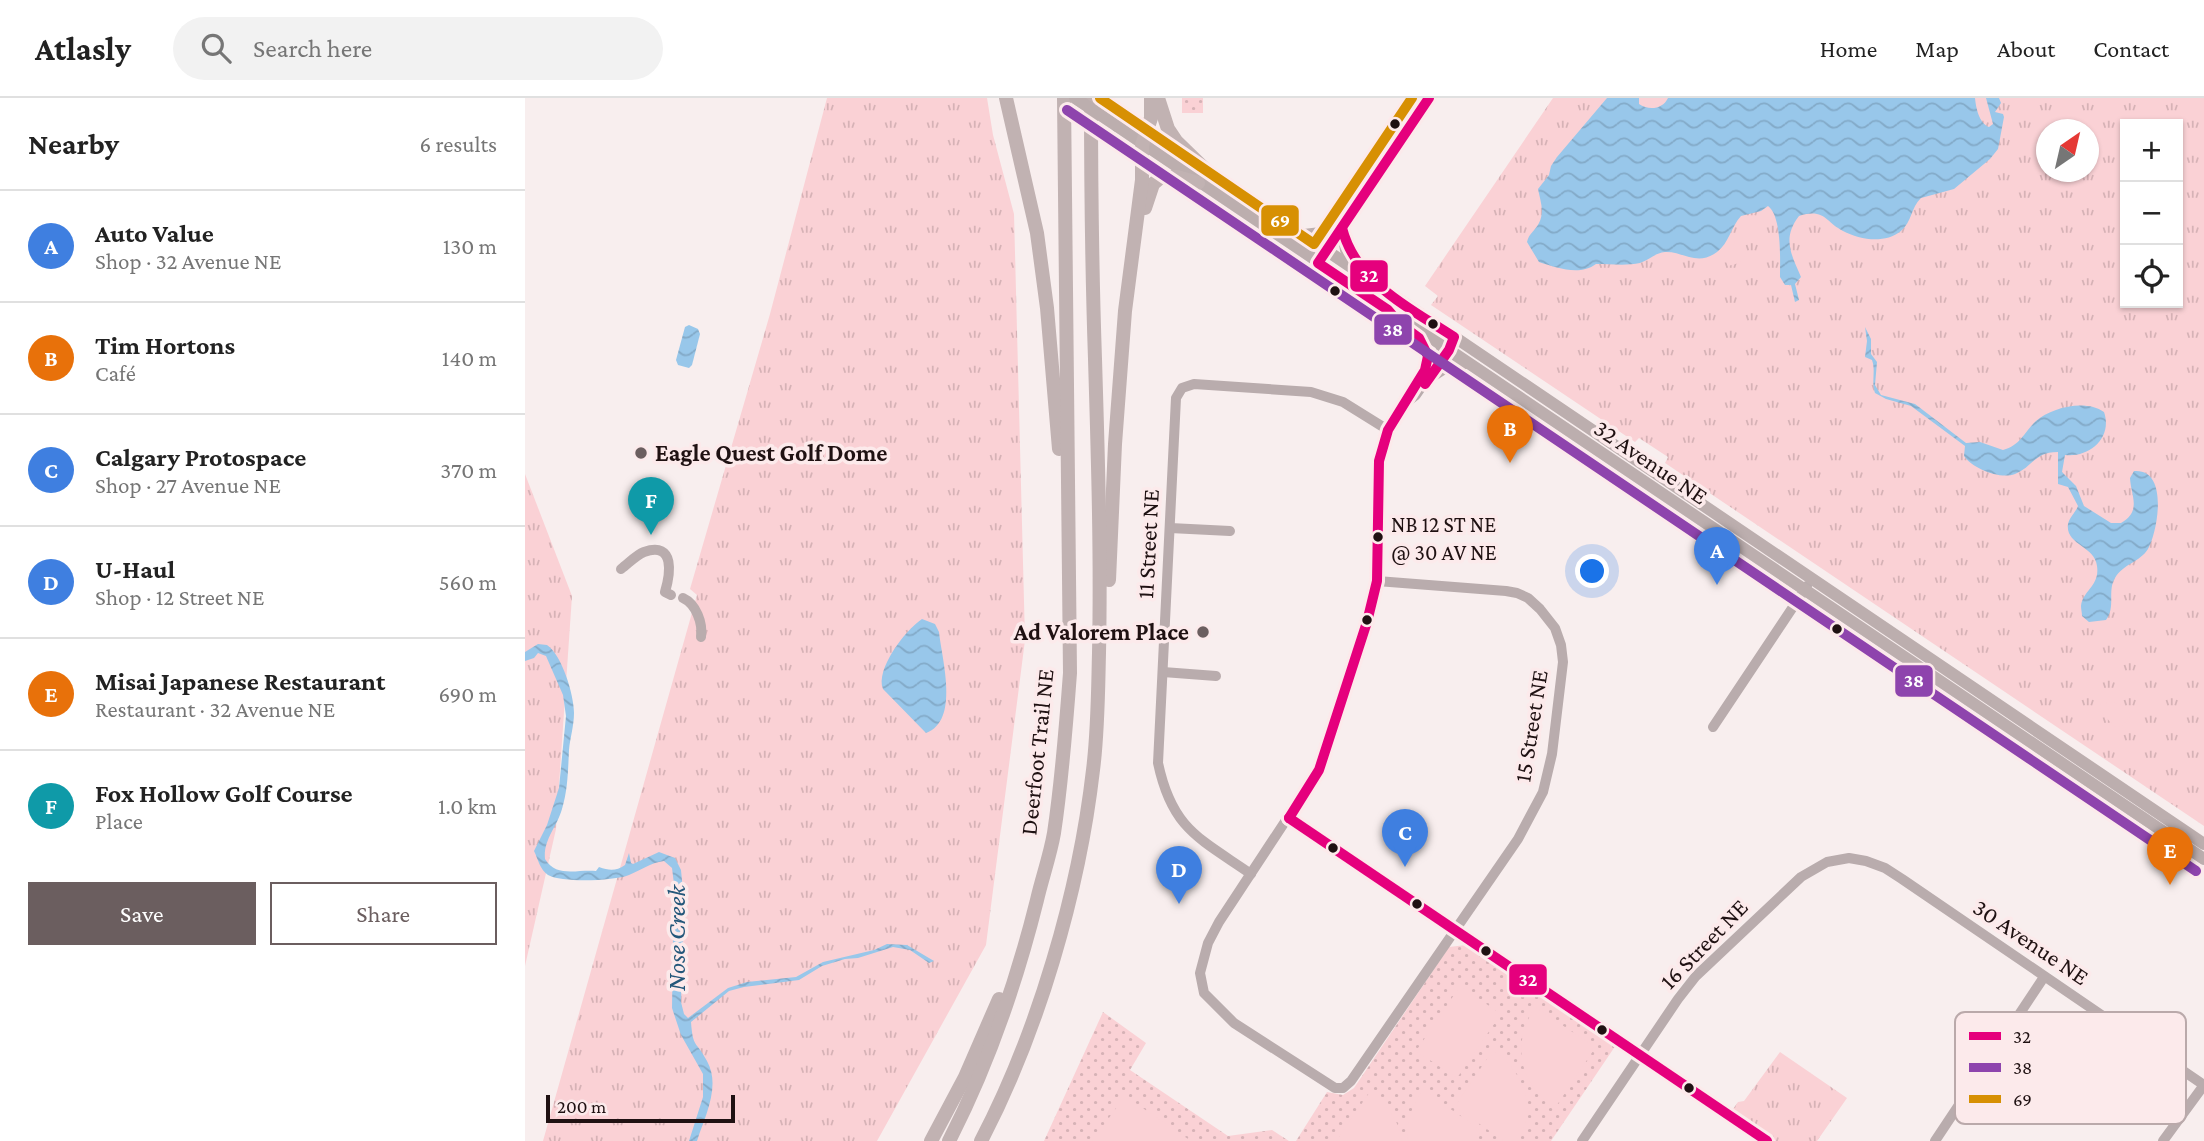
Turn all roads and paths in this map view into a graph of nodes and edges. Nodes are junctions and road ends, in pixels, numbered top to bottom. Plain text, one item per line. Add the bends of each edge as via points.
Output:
1 (1006, 98) edge
2 (1012, 98) edge
3 (1064, 98) edge
4 (1075, 98) edge
5 (1091, 98) edge
6 (1097, 98) edge
7 (1151, 98) edge
8 (1158, 98) edge
9 (1429, 98) edge
10 (1013, 127) junction
11 (1145, 138) junction
12 (1213, 177) junction
13 (1198, 183) junction
14 (1344, 225) junction
15 (1304, 236) junction
16 (1327, 250) junction
17 (1318, 263) junction
18 (1368, 278) junction
19 (1129, 281) junction
20 (1388, 310) junction
21 (1454, 337) junction
22 (1445, 348) junction
23 (1467, 363) junction
24 (1427, 374) junction
25 (1388, 430) junction
26 (1067, 489) junction
27 (1170, 528) junction
28 (1230, 531) dead end
29 (621, 569) dead end
30 (1377, 581) junction
31 (1807, 585) junction
32 (671, 595) dead end
33 (683, 598) dead end
34 (701, 637) dead end
35 (1163, 672) junction
36 (1216, 676) dead end
37 (1097, 724) junction
38 (1713, 727) dead end
39 (1289, 818) junction
40 (2204, 844) edge
41 (2204, 859) edge
42 (1827, 862) joint
43 (1251, 874) junction
44 (1037, 900) junction
45 (1062, 927) junction
46 (1456, 929) junction
47 (2044, 977) junction
48 (2021, 1012) edge
49 (2096, 1012) edge
50 (1640, 1054) junction
51 (2186, 1073) edge
52 (2204, 1085) edge
53 (2186, 1110) edge
54 (1955, 1111) edge
55 (2175, 1124) edge
56 (931, 1141) edge
57 (949, 1141) edge
58 (981, 1141) edge
59 (987, 1141) edge
60 (1581, 1141) edge
61 (1767, 1141) edge
62 (1935, 1141) edge
63 (2163, 1141) edge

1 - 10 highway
2 - 10 highway
3 - 26 highway, Deerfoot Trail NE
4 - 11 main road, 32 Avenue NE, bridge
5 - 37 highway via 1101,575
6 - 11 main road, 32 Avenue NE
7 - 11 highway
8 - 12 highway via 1176,141
9 - 14 street
10 - 26 highway via 1037,233 1060,467
11 - 12 main road, 32 Avenue NE
11 - 13 main road, 32 Avenue NE
11 - 19 highway
12 - 15 main road, 32 Avenue NE
13 - 17 main road, 32 Avenue NE
13 - 19 highway via 1168,176 1153,184
14 - 15 main road
14 - 16 street
14 - 18 main road via 1346,250
15 - 16 main road, 32 Avenue NE
16 - 17 street
16 - 18 main road, 32 Avenue NE
17 - 20 main road, 32 Avenue NE
18 - 21 main road, 32 Avenue NE
19 - 37 highway
20 - 22 main road, 32 Avenue NE
20 - 24 main road via 1423,344
21 - 22 street
21 - 31 main road, 32 Avenue NE
22 - 23 main road, 32 Avenue NE
22 - 24 street
23 - 24 main road via 1452,363
23 - 31 main road, 32 Avenue NE
24 - 25 street via 1410,391
25 - 27 street, 11 Street NE via 1343,402 1311,392 1194,384 1182,388 1175,407
25 - 30 street via 1379,461
26 - 44 highway, Deerfoot Trail NE via 1070,673 1053,836
27 - 28 street
27 - 35 street, 11 Street NE
29 - 32 street via 644,552 660,551 671,569 665,592
30 - 39 street via 1328,748
30 - 46 street, 15 Street NE via 1517,593 1540,609 1561,645 1562,680 1543,792 1518,839
31 - 38 street
31 - 40 main road, 32 Avenue NE
31 - 41 main road, 32 Avenue NE
33 - 34 street via 703,626
35 - 36 street
35 - 43 street, 11 Street NE via 1158,763 1169,799 1192,833
37 - 45 highway via 1081,853
39 - 43 street
39 - 46 street
42 - 47 street, 30 Avenue NE via 1849,858 1885,869
42 - 50 street, 16 Street NE via 1801,877 1717,955 1678,999
43 - 46 street, 15 Street NE via 1208,943 1200,974 1204,993 1234,1023 1329,1085 1343,1088 1351,1081
44 - 56 highway via 997,1005
44 - 57 highway, Deerfoot Trail NE via 1023,959 996,1034
45 - 58 highway via 1011,1075
45 - 59 highway via 1060,959 1037,1028
46 - 50 street
47 - 48 street
47 - 49 street, 30 Avenue NE
50 - 60 street, 16 Street NE
50 - 61 street
51 - 52 street, 30 Avenue NE
52 - 53 street
54 - 62 street
55 - 63 street

